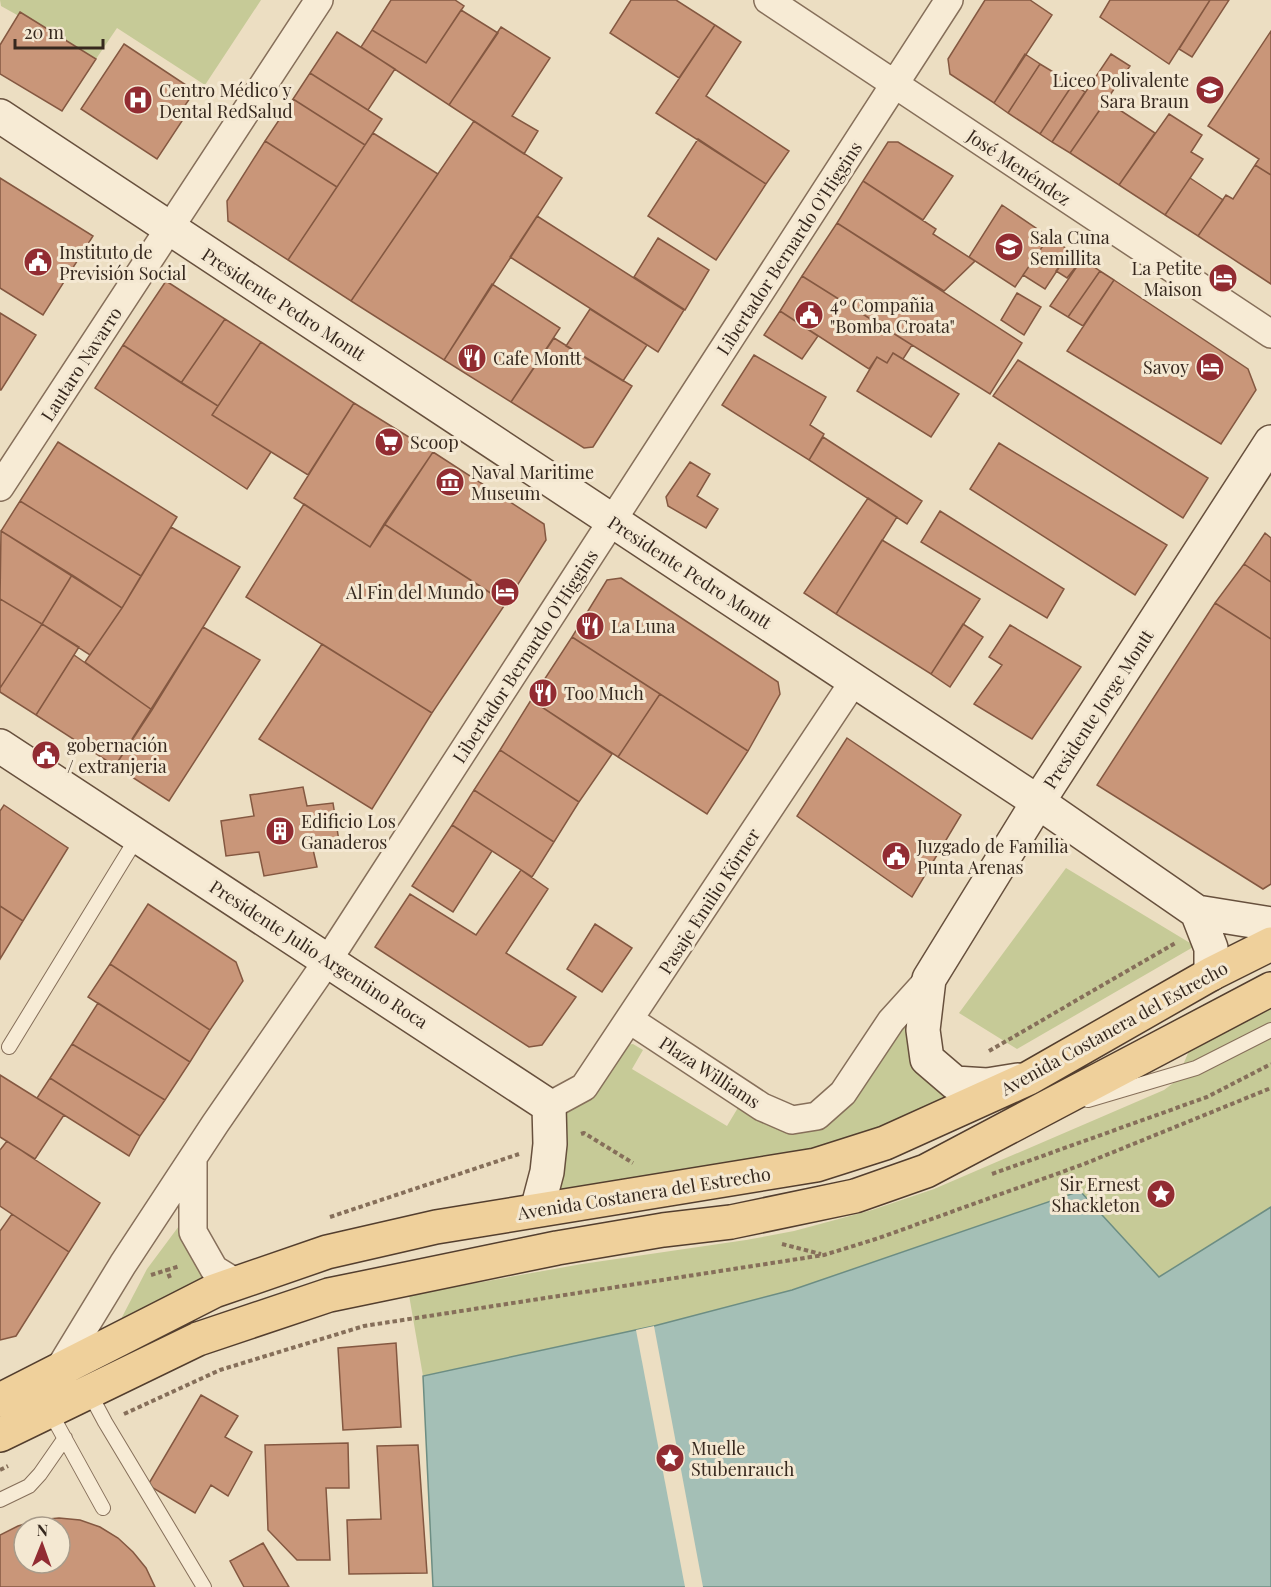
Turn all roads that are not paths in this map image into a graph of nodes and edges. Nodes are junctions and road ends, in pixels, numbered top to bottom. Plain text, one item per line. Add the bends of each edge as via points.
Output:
1 (319, 0) edge
2 (768, 0) edge
3 (949, 0) edge
4 (895, 84) junction
5 (0, 116) edge
6 (170, 228) junction
7 (1271, 334) edge
8 (1271, 442) edge
9 (0, 487) edge
10 (612, 521) junction
11 (855, 681) junction
12 (0, 746) edge
13 (1038, 802) junction
14 (138, 836) junction
15 (1197, 912) junction
16 (1271, 924) edge
17 (1271, 944) edge
18 (328, 960) junction
19 (1211, 974) junction
20 (929, 979) junction
21 (1271, 989) edge
22 (630, 1020) junction
23 (1271, 1030) edge
24 (9, 1047) dead end
25 (1029, 1078) junction
26 (549, 1106) junction
27 (1029, 1118) junction
28 (792, 1120) joint
29 (997, 1133) junction
30 (193, 1157) junction
31 (537, 1210) junction
32 (235, 1282) junction
33 (329, 1295) junction
34 (59, 1369) junction
35 (89, 1392) junction
36 (0, 1400) edge
37 (49, 1410) junction
38 (65, 1438) junction
39 (9, 1448) edge
40 (0, 1500) edge
41 (103, 1508) dead end
42 (204, 1587) edge

1 - 6 street, Lautaro Navarro
2 - 4 street, José Menéndez
3 - 4 street, Libertador Bernardo O'Higgins
4 - 7 street, José Menéndez
4 - 10 street, Libertador Bernardo O'Higgins
5 - 6 street, Presidente Pedro Montt
6 - 9 street, Lautaro Navarro
6 - 10 street, Presidente Pedro Montt
8 - 13 street, Presidente Jorge Montt
10 - 11 street, Presidente Pedro Montt
10 - 18 street, Libertador Bernardo O'Higgins
11 - 13 street, Presidente Pedro Montt
11 - 22 street, Pasaje Emilio Körner
12 - 14 street, Presidente Julio Argentino Roca
13 - 15 street, Presidente Pedro Montt
13 - 20 street, Presidente Jorge Montt
14 - 18 street, Presidente Julio Argentino Roca
14 - 24 lane
15 - 16 street, Presidente Pedro Montt
15 - 19 street via 1211,948
17 - 19 main road, Avenida Costanera del Estrecho
18 - 26 street, Presidente Julio Argentino Roca
18 - 30 street, Libertador Bernardo O'Higgins
19 - 25 main road, Avenida Costanera del Estrecho
19 - 29 main road via 1210,999 1181,1025 1043,1096
20 - 25 street, Presidente Jorge Montt via 923,1030 927,1059 955,1083 987,1085
20 - 28 street, Presidente Jorge Montt via 891,1021 843,1093 817,1116
21 - 27 main road, Avenida Costanera del Estrecho
22 - 26 street, Pasaje Emilio Körner via 584,1087
22 - 28 street, Plaza Williams via 762,1107
23 - 27 lane via 1196,1068
25 - 31 main road, Avenida Costanera del Estrecho via 885,1143 816,1166
26 - 31 street via 547,1172
27 - 29 main road, Avenida Costanera del Estrecho
29 - 33 main road, Avenida Costanera del Estrecho via 926,1171 855,1196 731,1222 557,1248
30 - 32 street via 193,1232 214,1269
30 - 34 street, Libertador Bernardo O'Higgins
31 - 32 main road, Avenida Costanera del Estrecho via 436,1227 327,1252
32 - 33 main road
32 - 34 main road, Avenida Costanera del Estrecho
33 - 35 main road, Avenida Costanera del Estrecho via 198,1339
34 - 36 main road, Avenida Costanera del Estrecho
35 - 37 main road, Avenida Costanera del Estrecho
35 - 42 lane
37 - 38 lane
37 - 39 main road, Avenida Costanera del Estrecho
38 - 40 lane via 29,1486
38 - 41 lane

